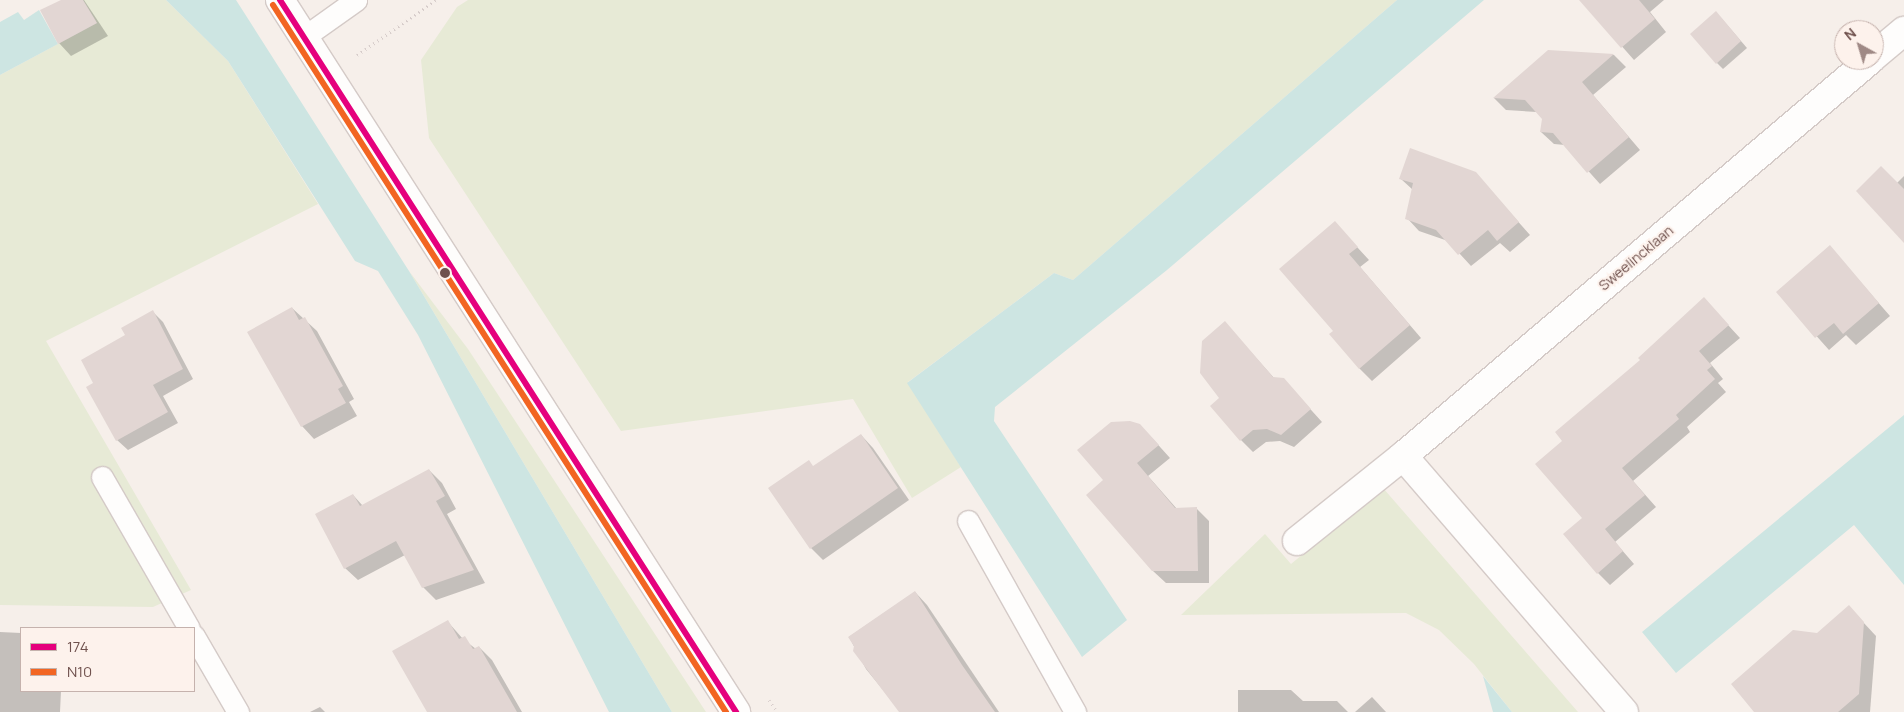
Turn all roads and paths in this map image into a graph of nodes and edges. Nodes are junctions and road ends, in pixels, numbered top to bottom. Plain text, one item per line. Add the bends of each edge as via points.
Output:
1 (280, 0) edge
2 (356, 0) edge
3 (436, 0) edge
4 (1904, 31) edge
5 (304, 38) junction
6 (1884, 48) edge
7 (357, 55) dead end
8 (1858, 70) edge
9 (1403, 456) junction
10 (102, 477) dead end
11 (968, 521) dead end
12 (1297, 540) dead end
13 (188, 627) edge
14 (195, 638) edge
15 (238, 712) edge
16 (736, 712) edge
17 (1075, 712) edge
18 (1624, 712) edge

1 - 5 street
2 - 5 lane
3 - 7 path
4 - 6 street
5 - 16 street
8 - 9 street, Sweelincklaan
9 - 12 street, Sweelincklaan
9 - 18 street
10 - 13 lane
11 - 17 lane
14 - 15 lane

